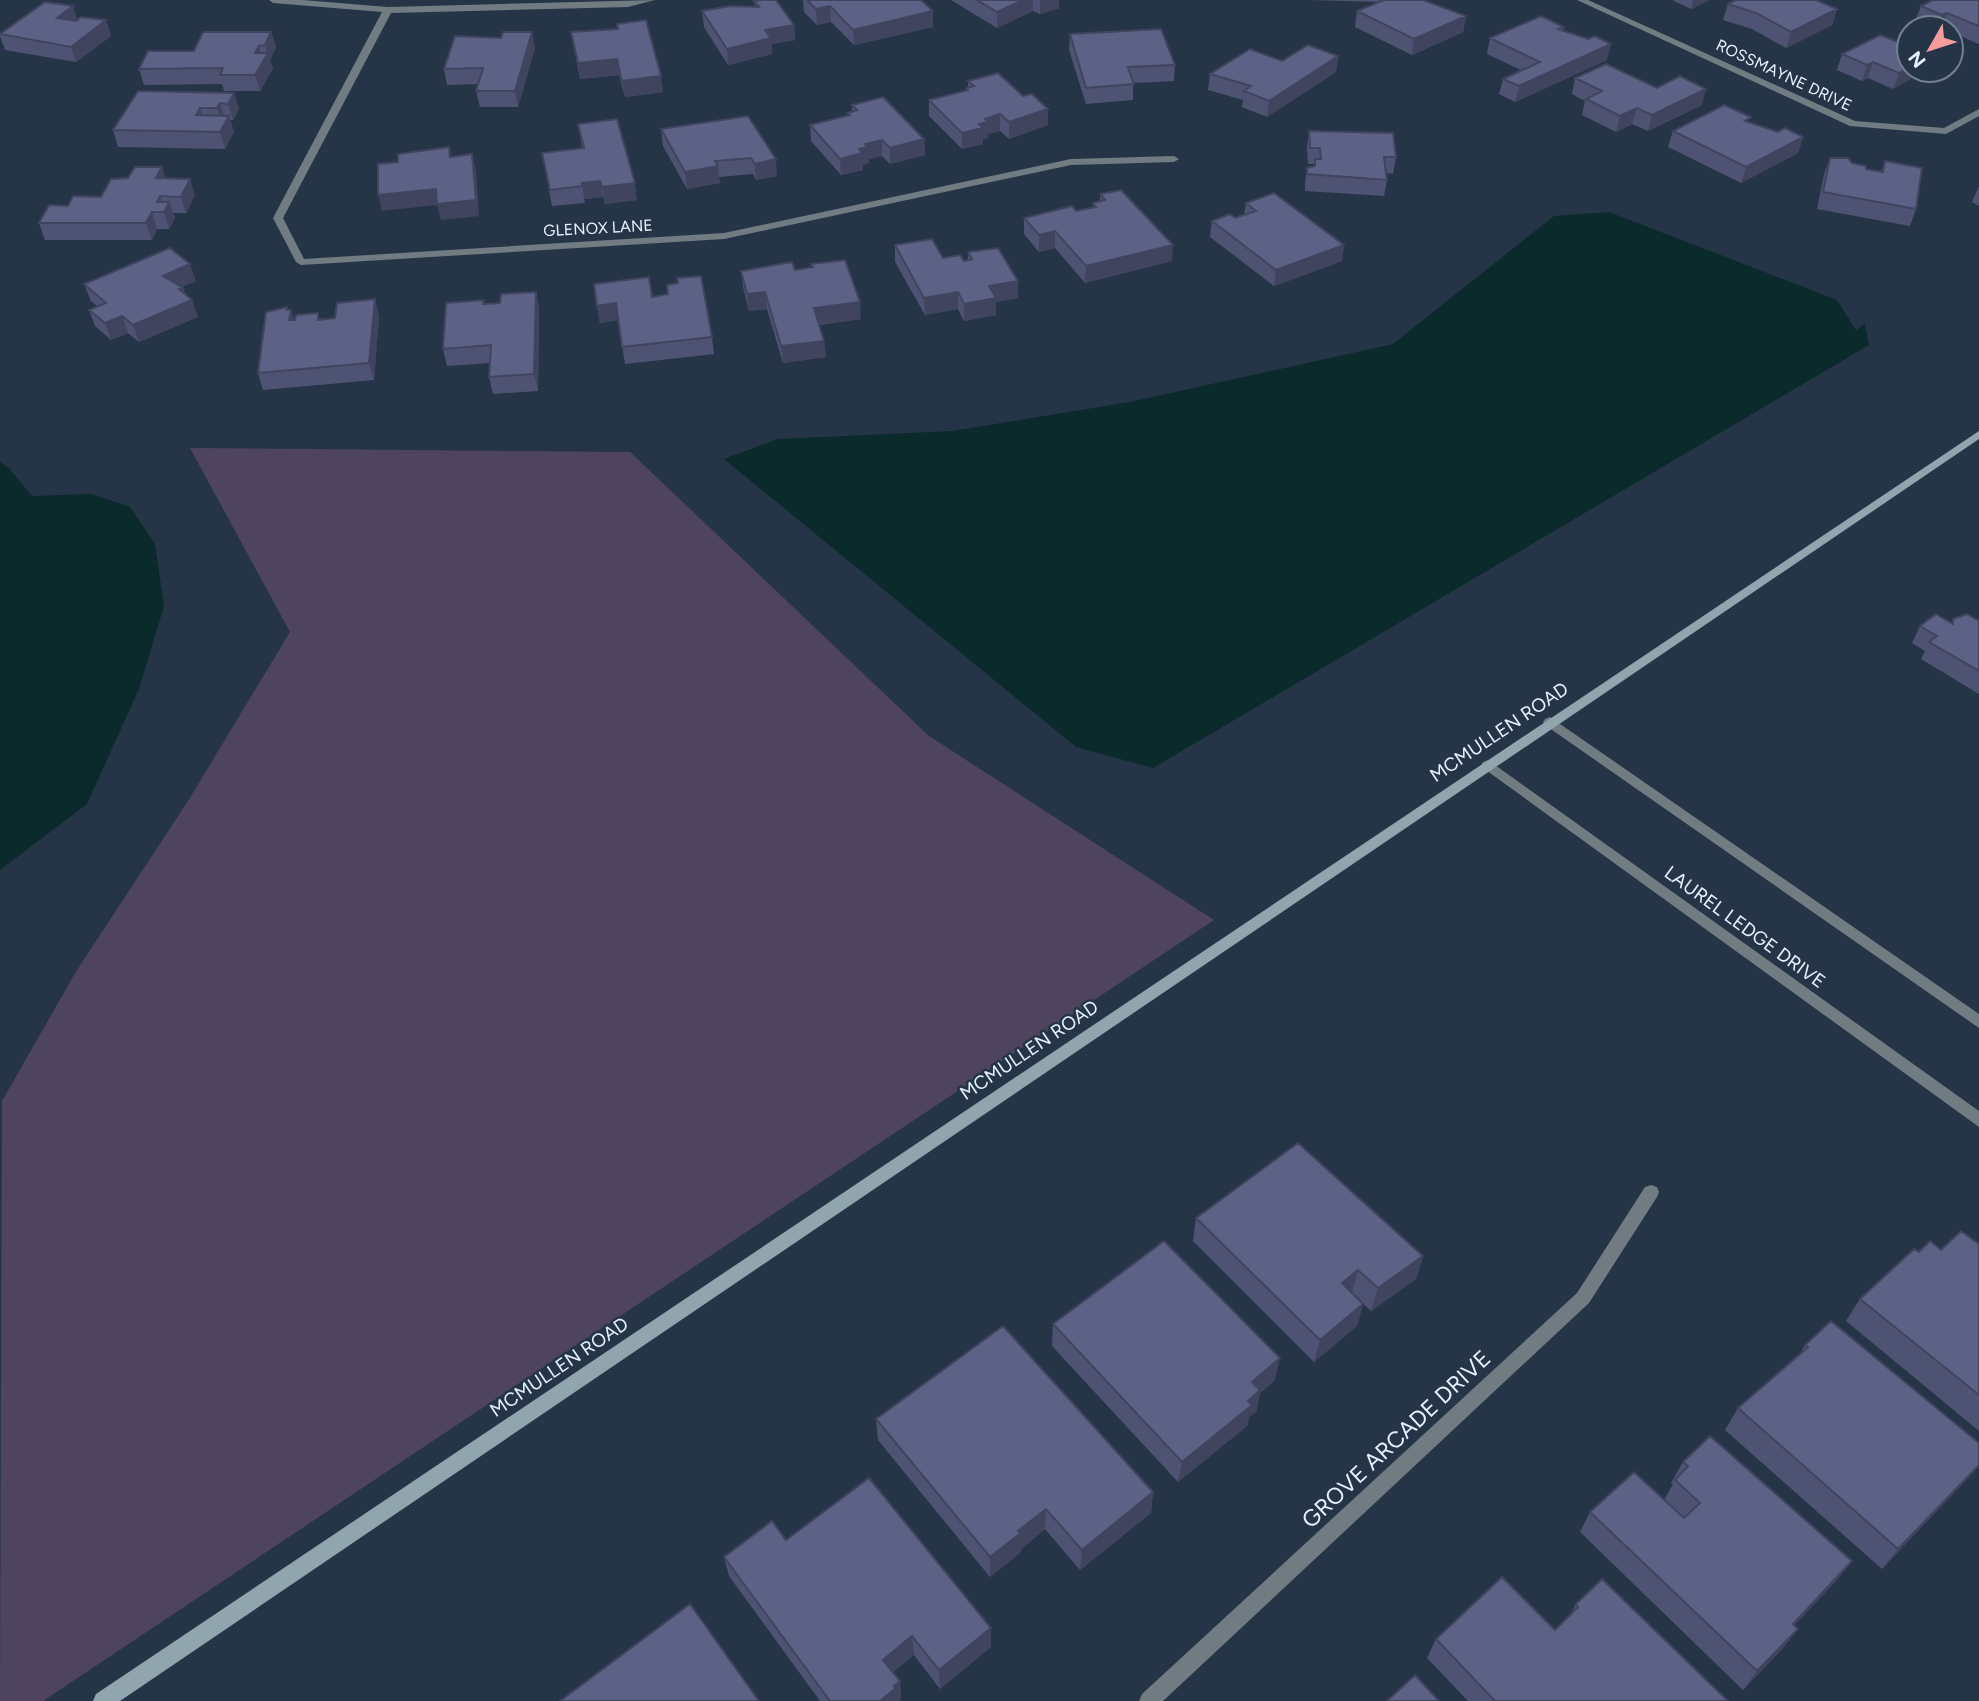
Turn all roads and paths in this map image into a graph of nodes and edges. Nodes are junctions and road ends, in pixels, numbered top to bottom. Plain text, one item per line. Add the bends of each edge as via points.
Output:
1 (273, 0) edge
2 (651, 0) edge
3 (1581, 0) edge
4 (388, 10) junction
5 (1979, 112) edge
6 (1174, 159) dead end
7 (1979, 434) edge
8 (1550, 722) junction
9 (1489, 765) junction
10 (1979, 1022) edge
11 (1979, 1120) edge
12 (1651, 1192) dead end
13 (103, 1701) edge
14 (1149, 1701) edge

1 - 4 street
2 - 4 street
3 - 5 street, ROSSMAYNE DRIVE via 1853,124 1946,131
4 - 6 street, GLENOX LANE via 278,218 301,262 724,236 1071,162
7 - 8 street, MCMULLEN ROAD
8 - 9 street, MCMULLEN ROAD
8 - 10 street
9 - 11 street, LAUREL LEDGE DRIVE
9 - 13 street, MCMULLEN ROAD
12 - 14 street, GROVE ARCADE DRIVE via 1583,1298

